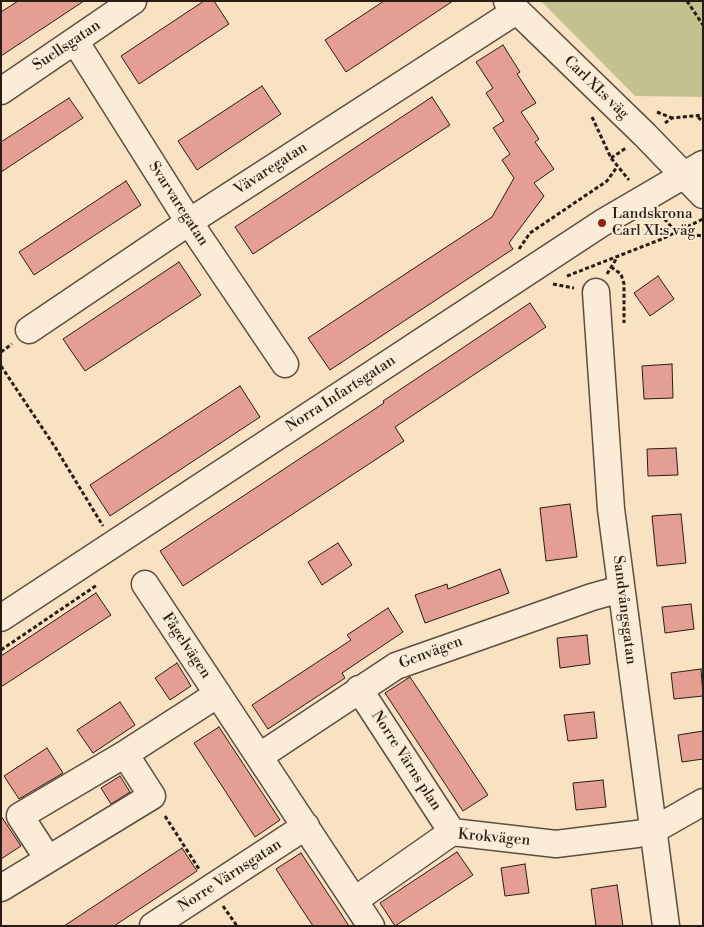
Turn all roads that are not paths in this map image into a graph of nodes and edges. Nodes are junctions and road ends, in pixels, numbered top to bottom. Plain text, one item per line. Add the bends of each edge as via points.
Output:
1 (133, 1) edge
2 (511, 6) edge
3 (75, 41) junction
4 (1, 91) edge
5 (694, 170) edge
6 (703, 195) edge
7 (189, 222) junction
8 (596, 292) dead end
9 (29, 330) dead end
10 (285, 364) dead end
11 (145, 584) dead end
12 (621, 589) junction
13 (1, 618) edge
14 (359, 689) junction
15 (218, 694) junction
16 (125, 754) junction
17 (260, 756) junction
18 (703, 802) edge
19 (306, 826) junction
20 (652, 831) junction
21 (452, 832) junction
22 (48, 859) junction
23 (1, 888) edge
24 (355, 900) junction
25 (153, 926) edge
26 (371, 926) edge
27 (666, 926) edge

1 - 3 street, Suellsgatan
2 - 5 street, Carl XI:s väg
2 - 7 street, Vävaregatan
3 - 4 street, Suellsgatan
3 - 7 street, Svarvaregatan
5 - 6 street, Carl XI:s väg
5 - 13 street, Norra Infartsgatan via 644,197
7 - 9 street, Vävaregatan
7 - 10 street, Svarvaregatan
8 - 12 street, Sandvångsgatan via 611,509
11 - 15 street, Fågelvägen
12 - 14 street, Genvägen via 396,666
12 - 20 street, Sandvångsgatan
14 - 17 street, Genvägen
14 - 21 street, Norre Värns plan
15 - 16 street
15 - 17 street, Fågelvägen
16 - 22 street via 152,796
16 - 22 street via 20,816
17 - 19 street, Fågelvägen
18 - 20 street
19 - 24 street, Fågelvägen
19 - 25 street, Norre Värnsgatan
20 - 21 street, Krokvägen via 556,844
20 - 27 street, Sandvångsgatan
21 - 24 street, Krokvägen
22 - 23 street
24 - 26 street, Fågelvägen

